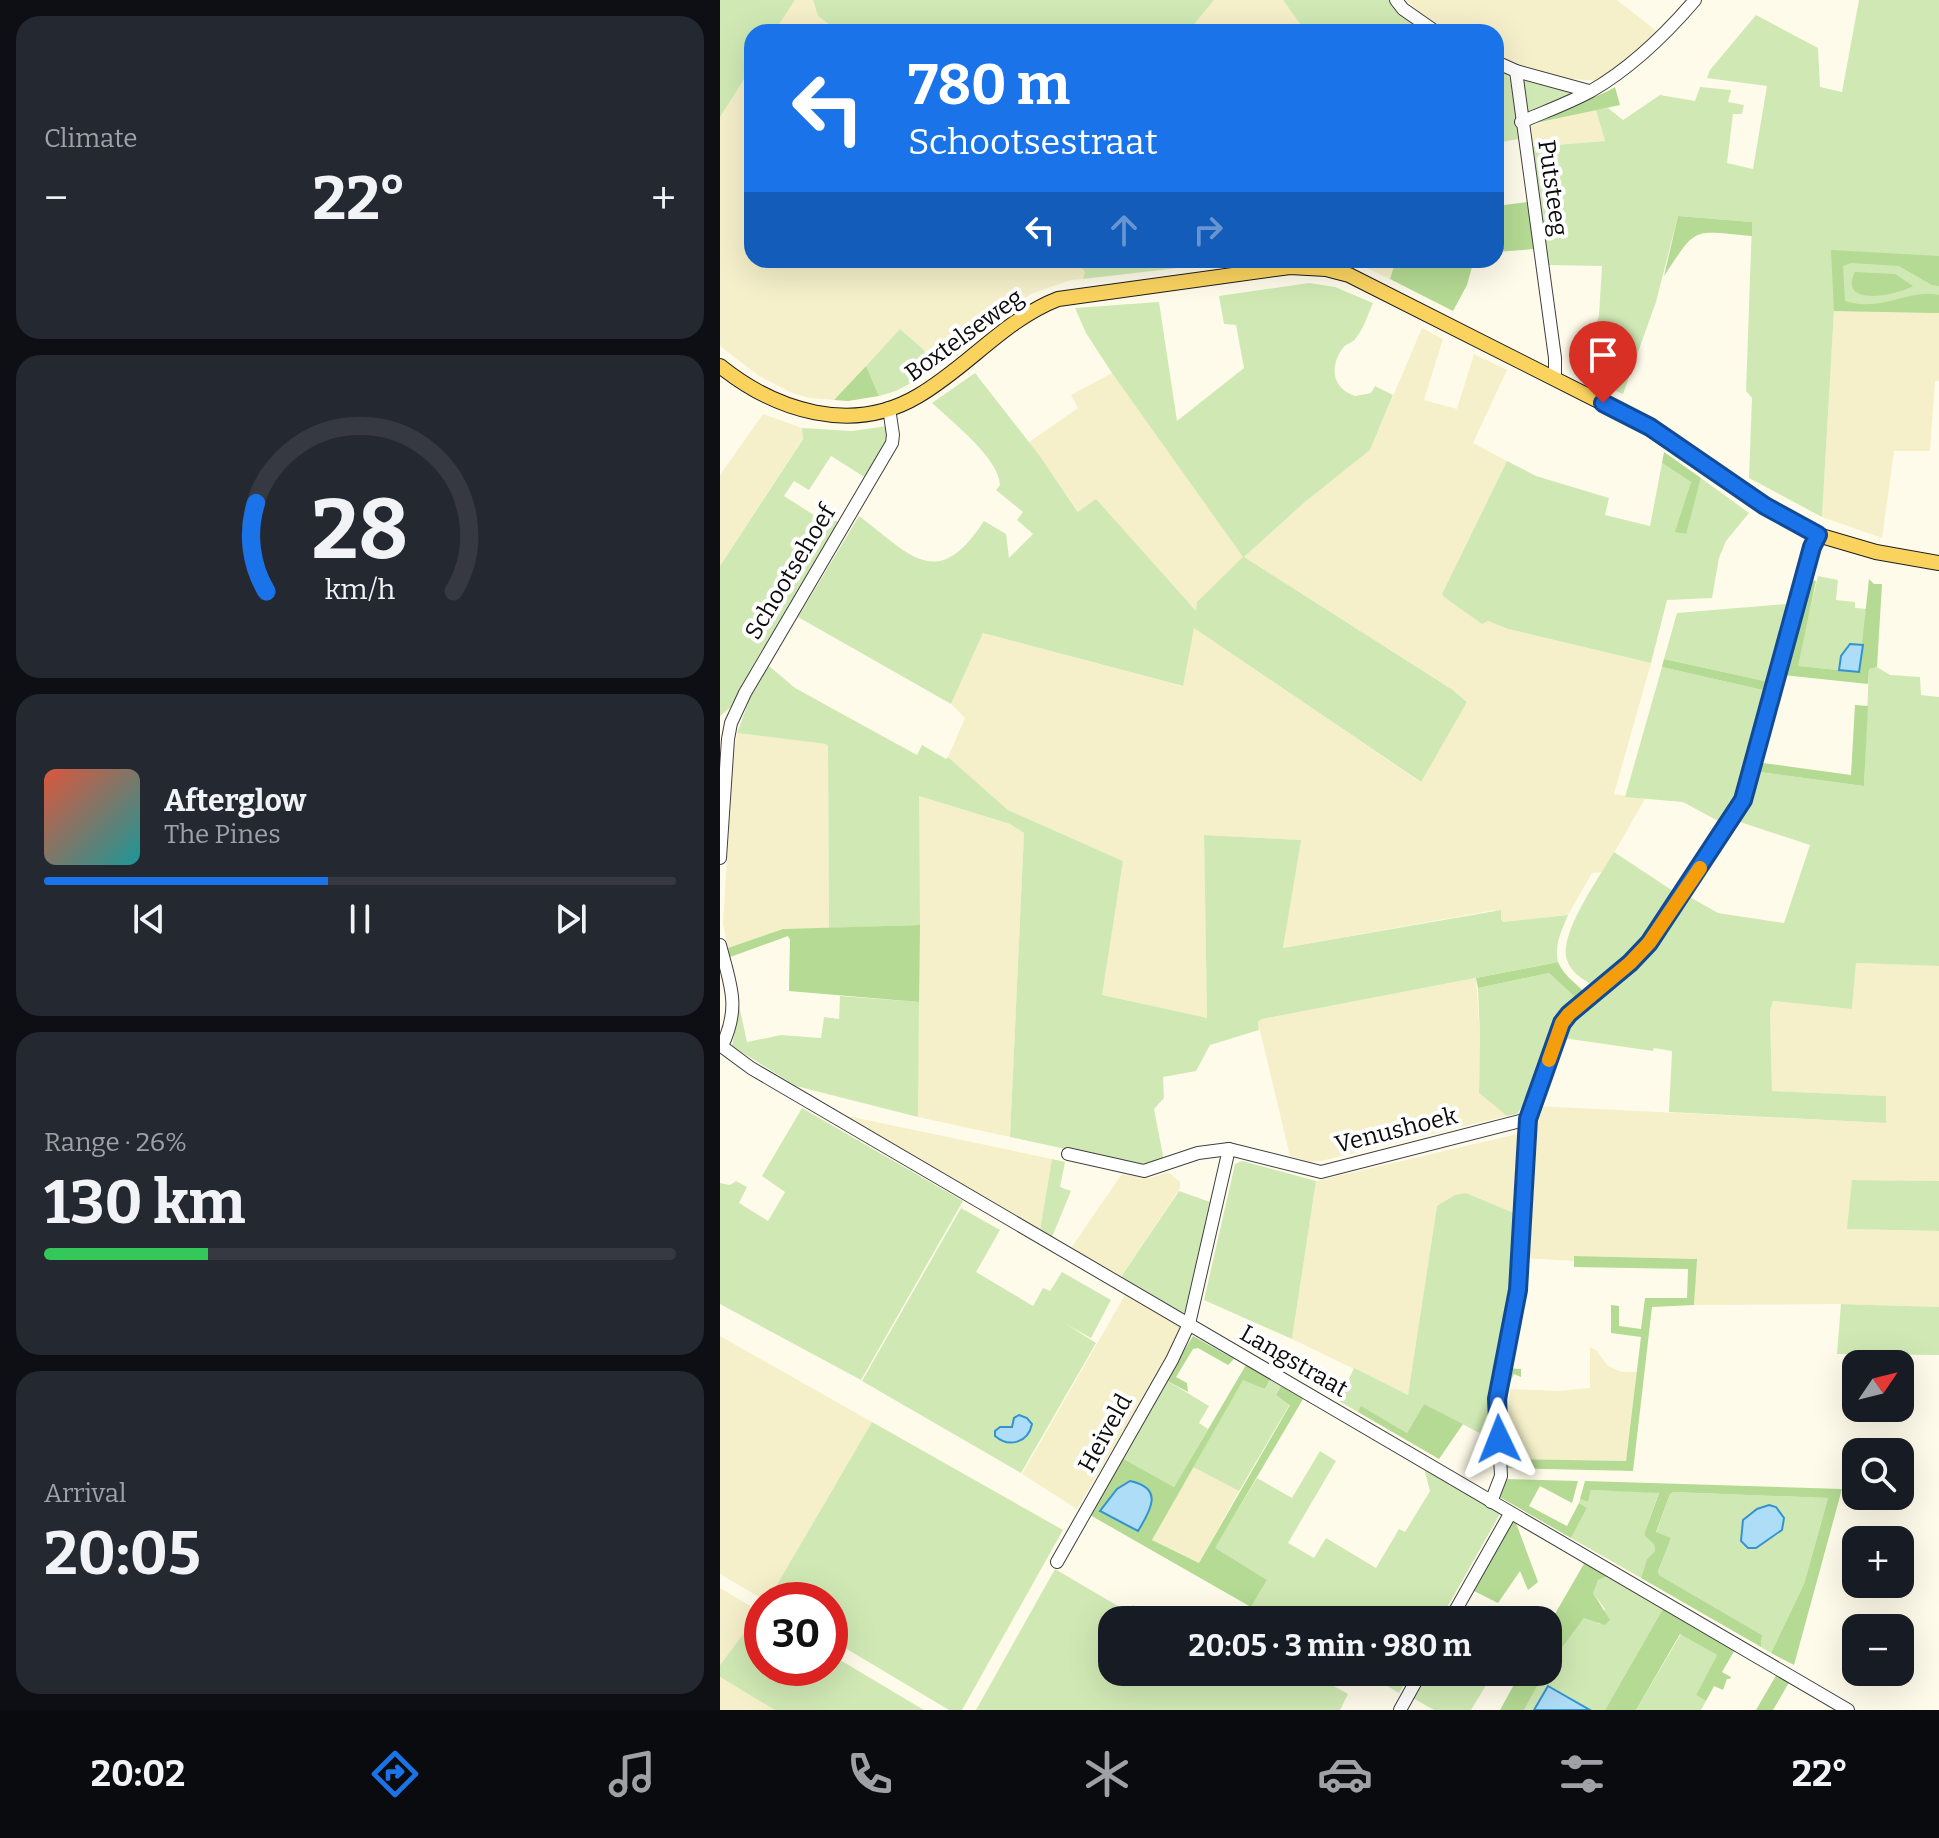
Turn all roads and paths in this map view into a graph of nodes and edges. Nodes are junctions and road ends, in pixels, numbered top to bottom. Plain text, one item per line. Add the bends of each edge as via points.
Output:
1 (1396, 0) edge
2 (1695, 0) edge
3 (1425, 24) edge
4 (1504, 66) edge
5 (1516, 71) junction
6 (1589, 91) junction
7 (1521, 122) junction
8 (1283, 268) edge
9 (1308, 268) edge
10 (720, 366) edge
11 (1555, 378) junction
12 (889, 408) junction
13 (1818, 535) junction
14 (1932, 562) edge
15 (720, 858) edge
16 (720, 945) edge
17 (721, 1046) edge
18 (1528, 1119) junction
19 (1229, 1149) junction
20 (1068, 1154) dead end
21 (1189, 1324) junction
22 (1491, 1502) junction
23 (1510, 1514) junction
24 (1057, 1562) dead end
25 (1458, 1606) edge
26 (1413, 1686) edge
27 (1400, 1710) edge
28 (1848, 1710) edge

1 - 3 street
2 - 6 street, Putsteeg via 1667,33
4 - 5 street
5 - 6 street
5 - 7 street
6 - 7 street, Putsteeg
7 - 11 street, Putsteeg
8 - 12 main road, Boxtelseweg via 1058,299 1035,308 918,396
9 - 11 main road, Boxtelseweg via 1349,275
10 - 12 main road, Boxtelseweg via 758,394 791,408 814,413
11 - 13 main road, Boxtelseweg via 1650,427 1765,506
12 - 15 street, Schootsehoef via 892,443 731,723
13 - 14 main road, Boxtelseweg
13 - 18 street via 1743,800 1649,943 1562,1023
16 - 17 street via 733,996 731,1027
17 - 21 street, Langstraat
18 - 19 street, Venushoek via 1321,1172
18 - 22 street via 1518,1290 1497,1399 1501,1476
19 - 20 street, Venushoek via 1144,1171
19 - 21 street
21 - 22 street, Langstraat
21 - 24 street, Heiveld
22 - 23 street, Langstraat
23 - 25 street
23 - 28 street, Langstraat
26 - 27 street

